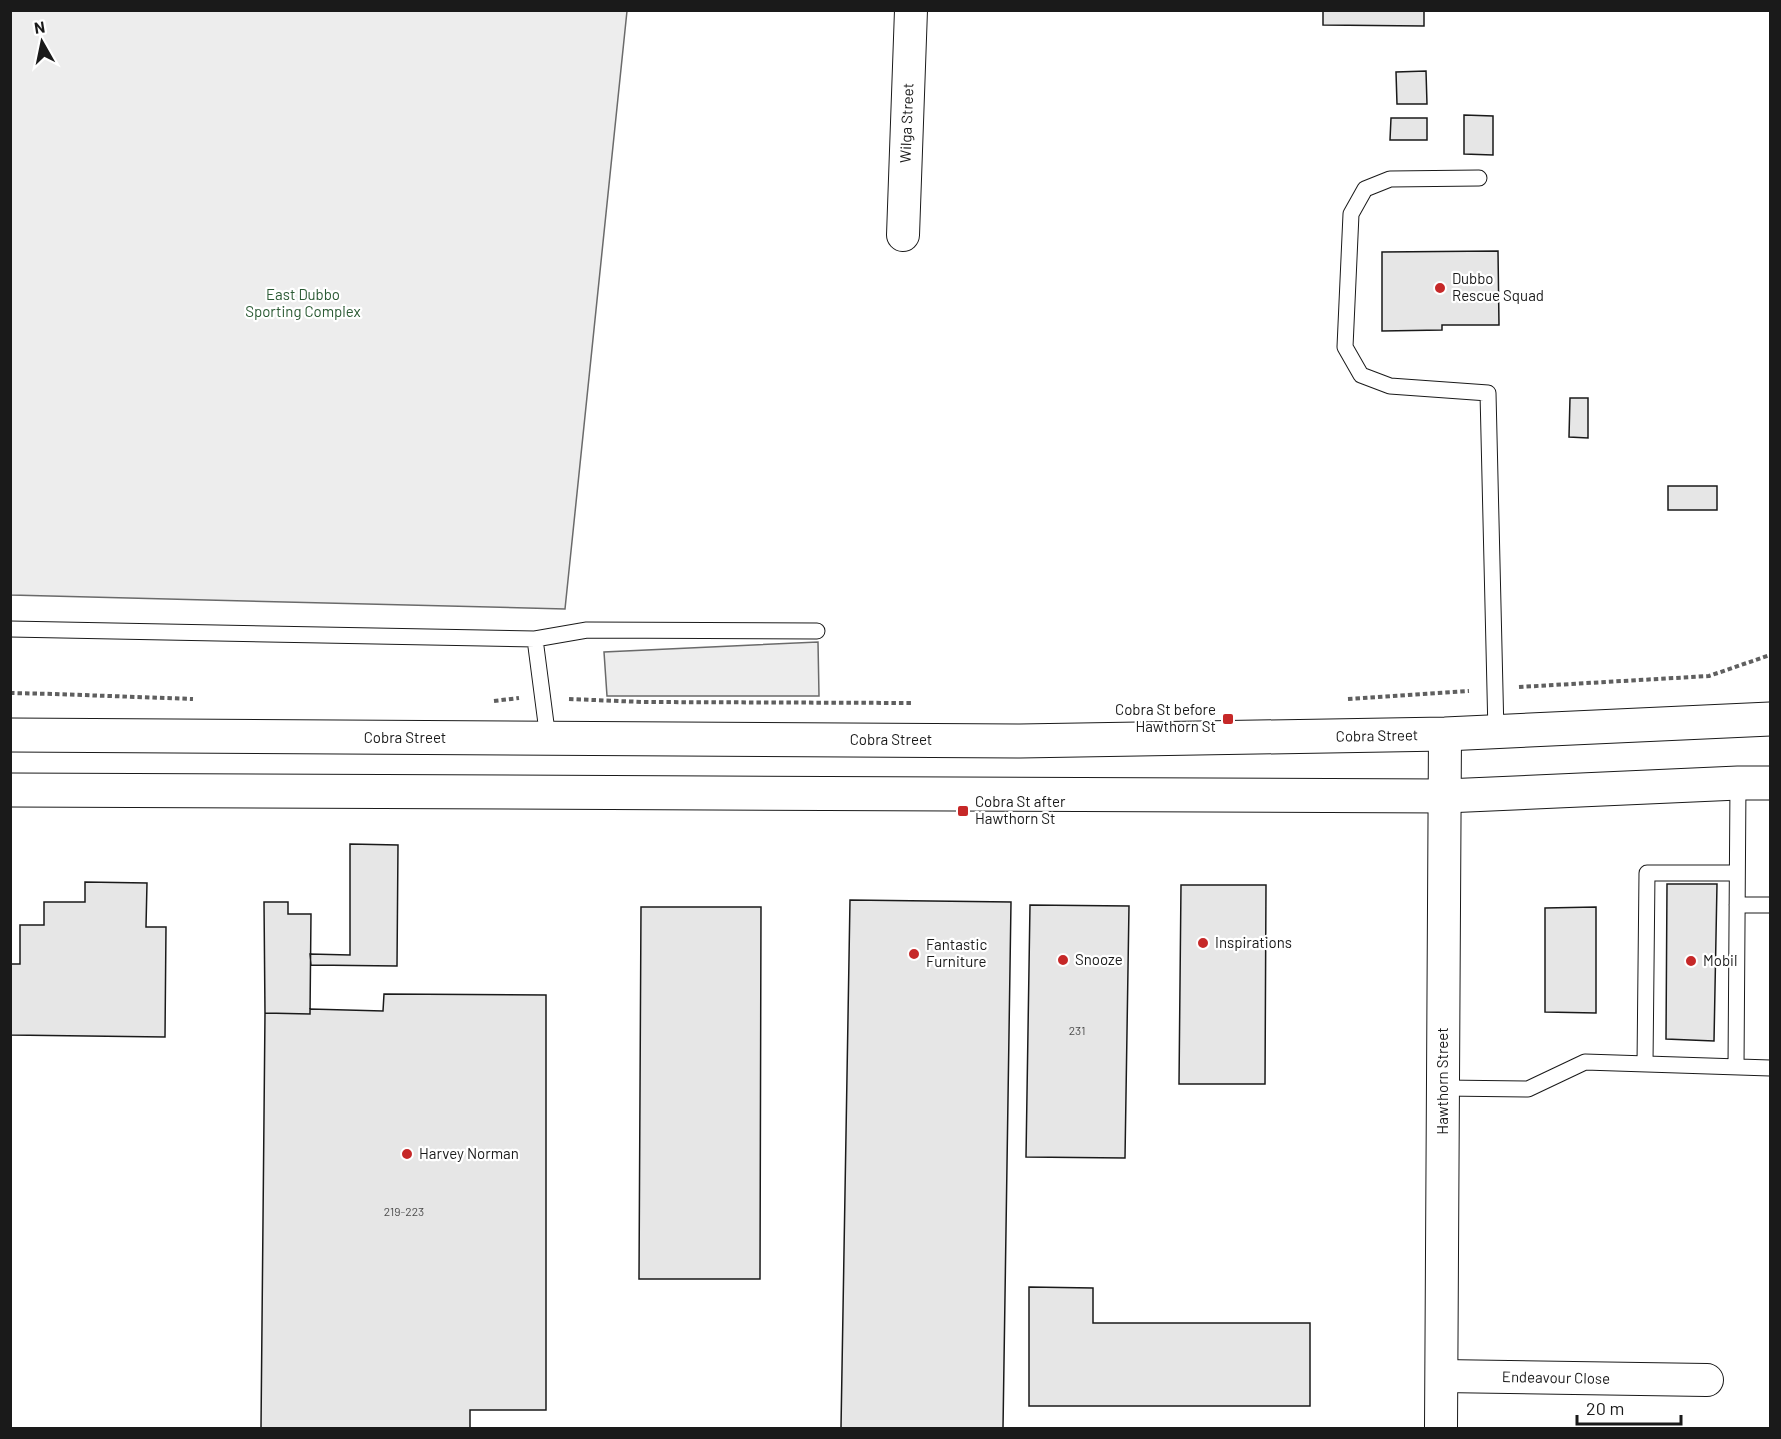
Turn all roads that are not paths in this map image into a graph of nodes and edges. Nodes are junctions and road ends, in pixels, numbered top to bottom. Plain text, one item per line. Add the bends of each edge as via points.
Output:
1 (911, 10) edge
2 (1479, 178) dead end
3 (903, 235) dead end
4 (10, 629) edge
5 (817, 631) dead end
6 (535, 639) junction
7 (1770, 719) edge
8 (1496, 733) junction
9 (1445, 734) junction
10 (10, 735) edge
11 (548, 739) junction
12 (1738, 783) junction
13 (1770, 783) edge
14 (10, 790) edge
15 (1445, 796) junction
16 (1737, 873) junction
17 (1737, 905) junction
18 (1770, 905) edge
19 (1645, 1064) junction
20 (1736, 1067) junction
21 (1770, 1068) edge
22 (1443, 1088) junction
23 (1442, 1376) junction
24 (1707, 1380) dead end
25 (1441, 1428) edge

1 - 3 street, Wilga Street
2 - 8 lane via 1390,179 1365,189 1351,214 1345,347 1360,375 1390,386 1488,393
4 - 6 lane
5 - 6 lane via 587,630
6 - 11 lane
7 - 8 highway, Cobra Street
8 - 9 highway, Cobra Street
9 - 11 highway, Cobra Street via 1020,741
9 - 15 street, Hawthorn Street
10 - 11 highway, Cobra Street
12 - 13 highway
12 - 15 highway
12 - 16 lane
14 - 15 highway
15 - 22 street, Hawthorn Street
16 - 17 lane
16 - 19 lane via 1647,873
17 - 18 lane
17 - 20 lane
19 - 20 lane
19 - 22 lane via 1585,1062 1528,1089
20 - 21 lane
22 - 23 street, Hawthorn Street
23 - 24 street, Endeavour Close
23 - 25 street, Hawthorn Street

